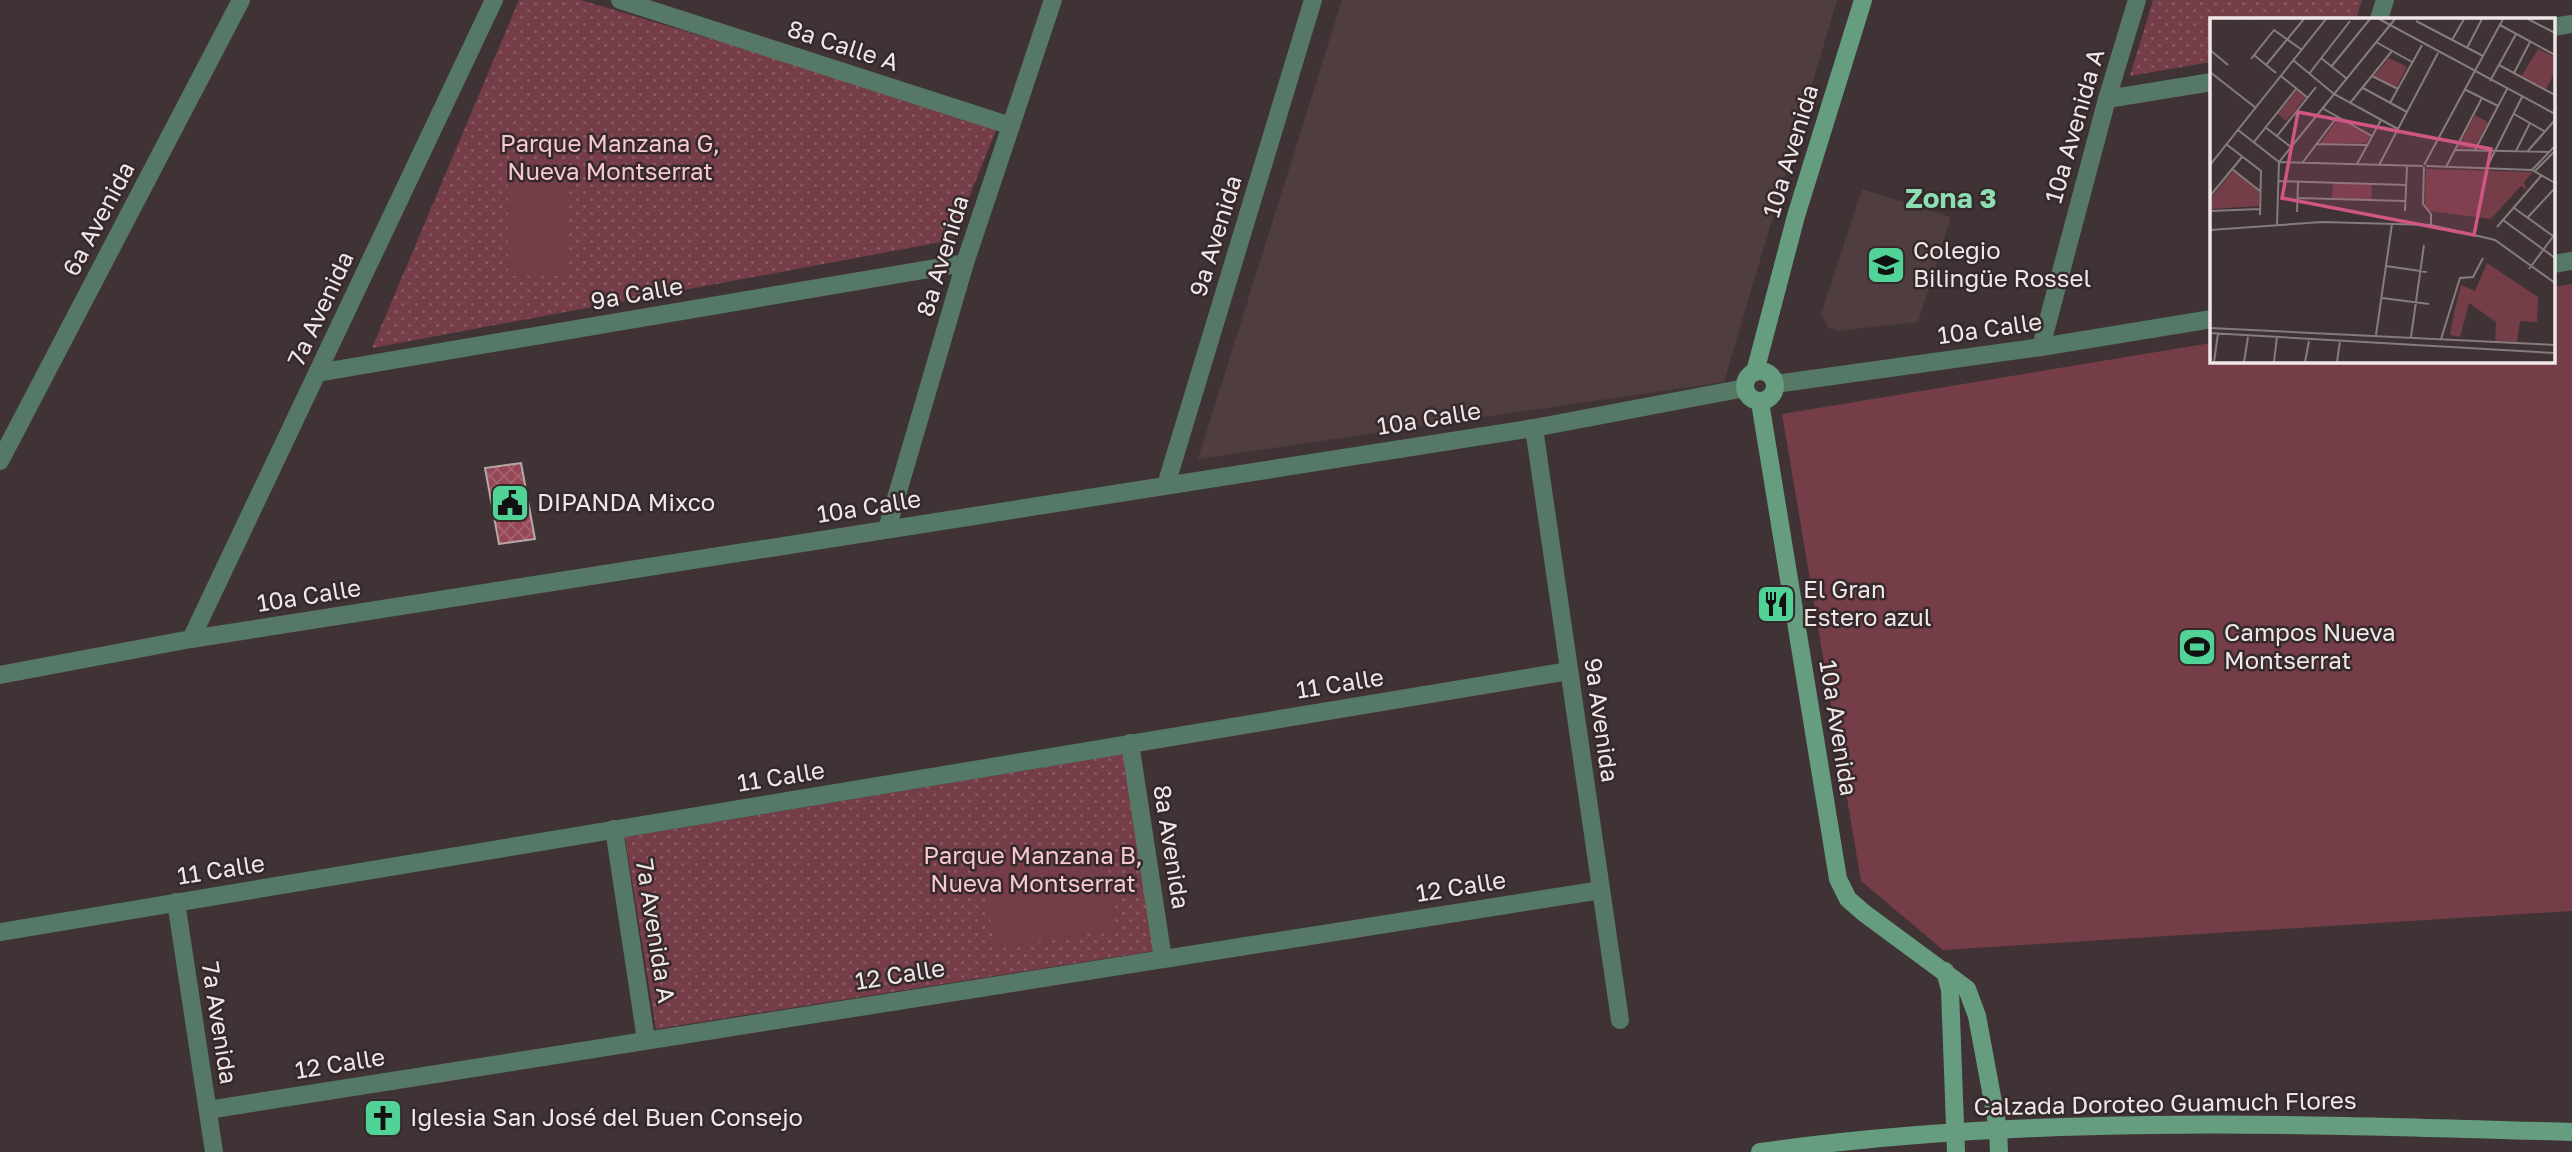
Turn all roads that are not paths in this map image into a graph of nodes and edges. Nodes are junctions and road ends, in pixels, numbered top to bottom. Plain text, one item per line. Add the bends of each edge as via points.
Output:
1 (241, 0) edge
2 (494, 0) edge
3 (620, 0) edge
4 (1053, 0) edge
5 (1313, 0) edge
6 (1863, 0) edge
7 (2137, 0) edge
8 (2385, 0) edge
9 (2379, 18) edge
10 (2572, 24) edge
11 (2554, 27) edge
12 (2210, 82) edge
13 (2107, 99) junction
14 (1011, 126) junction
15 (965, 263) junction
16 (2210, 319) edge
17 (2040, 347) junction
18 (317, 373) junction
19 (1766, 376) junction
20 (1745, 388) junction
21 (1759, 402) junction
22 (1534, 428) junction
23 (0, 461) edge
24 (1166, 485) junction
25 (887, 529) junction
26 (191, 639) junction
27 (1569, 671) junction
28 (0, 675) edge
29 (1130, 743) junction
30 (614, 829) junction
31 (1601, 890) junction
32 (176, 902) junction
33 (0, 932) edge
34 (1163, 959) junction
35 (1945, 971) junction
36 (1620, 1020) dead end
37 (646, 1040) junction
38 (208, 1110) junction
39 (1998, 1129) junction
40 (1955, 1132) junction
41 (2572, 1132) edge
42 (214, 1152) edge
43 (1760, 1152) edge
44 (1956, 1152) edge
45 (1999, 1152) edge

1 - 23 street, 6a Avenida
2 - 18 street, 7a Avenida
3 - 14 street, 8a Calle A
4 - 14 street, 8a Avenida
5 - 24 street, 9a Avenida
6 - 19 street, 10a Avenida via 1769,317
7 - 13 street, 10a Avenida A
8 - 9 street
10 - 11 street
12 - 13 street
13 - 17 street, 10a Avenida A
14 - 15 street, 8a Avenida
15 - 18 street, 9a Calle
15 - 25 street, 8a Avenida
16 - 17 street, 10a Calle
17 - 19 street, 10a Calle
18 - 26 street, 7a Avenida
19 - 20 street via 1749,376
19 - 21 street via 1771,396
20 - 21 street
20 - 22 street, 10a Calle
21 - 35 street, 10a Avenida via 1838,879 1848,899 1864,913
22 - 24 street, 10a Calle
22 - 27 street, 9a Avenida
24 - 25 street, 10a Calle
25 - 26 street, 10a Calle
26 - 28 street, 10a Calle
27 - 29 street, 11 Calle
27 - 31 street, 9a Avenida
29 - 30 street, 11 Calle
29 - 34 street, 8a Avenida
30 - 32 street, 11 Calle
30 - 37 street, 7a Avenida A
31 - 34 street, 12 Calle
31 - 36 street, 9a Avenida
32 - 33 street, 11 Calle
32 - 38 street, 7a Avenida
34 - 37 street, 12 Calle
35 - 39 street, 10a Avenida via 1966,989 1977,1016
35 - 40 street via 1950,990
37 - 38 street, 12 Calle
38 - 42 street, 7a Avenida
39 - 40 street, Calzada Doroteo Guamuch Flores
39 - 41 street, Calzada Doroteo Guamuch Flores via 2335,1125
39 - 45 street, 10a Avenida
40 - 43 street, Calzada Doroteo Guamuch Flores
40 - 44 street

